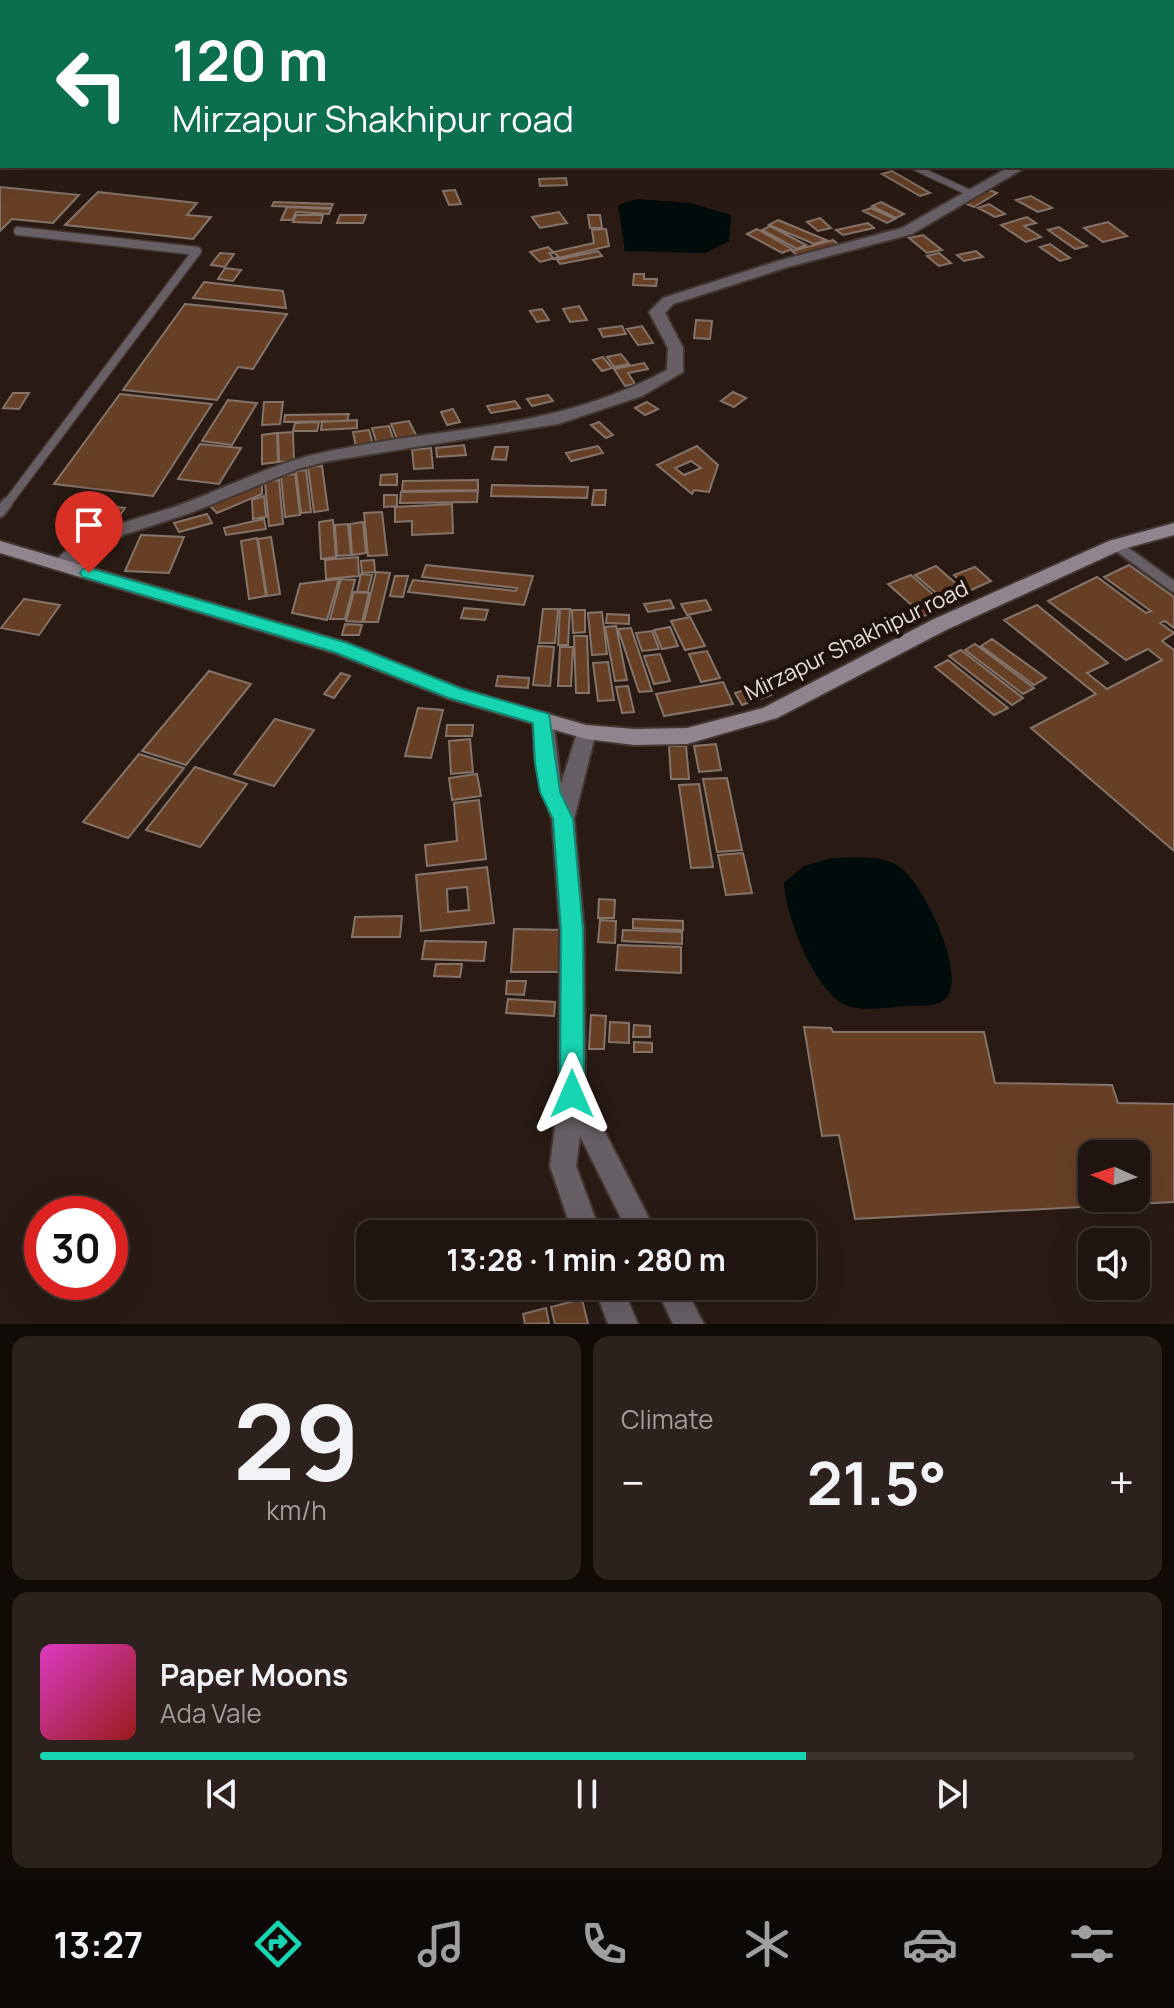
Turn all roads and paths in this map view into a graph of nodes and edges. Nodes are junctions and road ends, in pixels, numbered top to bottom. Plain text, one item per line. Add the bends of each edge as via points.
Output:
1 (916, 168) edge
2 (1017, 168) edge
3 (970, 193) junction
4 (18, 231) dead end
5 (0, 512) edge
6 (1174, 529) edge
7 (1116, 545) junction
8 (0, 547) edge
9 (61, 565) junction
10 (1174, 587) edge
11 (543, 719) junction
12 (586, 732) junction
13 (563, 819) junction
14 (572, 1094) junction
15 (582, 1220) edge
16 (636, 1220) edge
17 (614, 1300) edge
18 (676, 1300) edge
19 (623, 1324) edge
20 (689, 1324) edge

1 - 3 lane
2 - 3 street
3 - 9 street via 907,231 668,301 657,312 679,358 675,372 634,395 508,428 273,469 185,508 108,534
4 - 5 lane via 197,251
6 - 7 main road, Mirzapur Shakhipur road
7 - 10 lane
7 - 12 main road, Mirzapur Shakhipur road via 939,625 770,713 687,736
8 - 9 main road, Mirzapur Shakhipur road
9 - 11 main road, Mirzapur Shakhipur road via 341,648 456,694
11 - 12 main road, Mirzapur Shakhipur road
11 - 13 street via 544,763
12 - 13 street
13 - 14 street via 572,930
14 - 15 street via 563,1166
14 - 16 street
17 - 19 street
18 - 20 street

